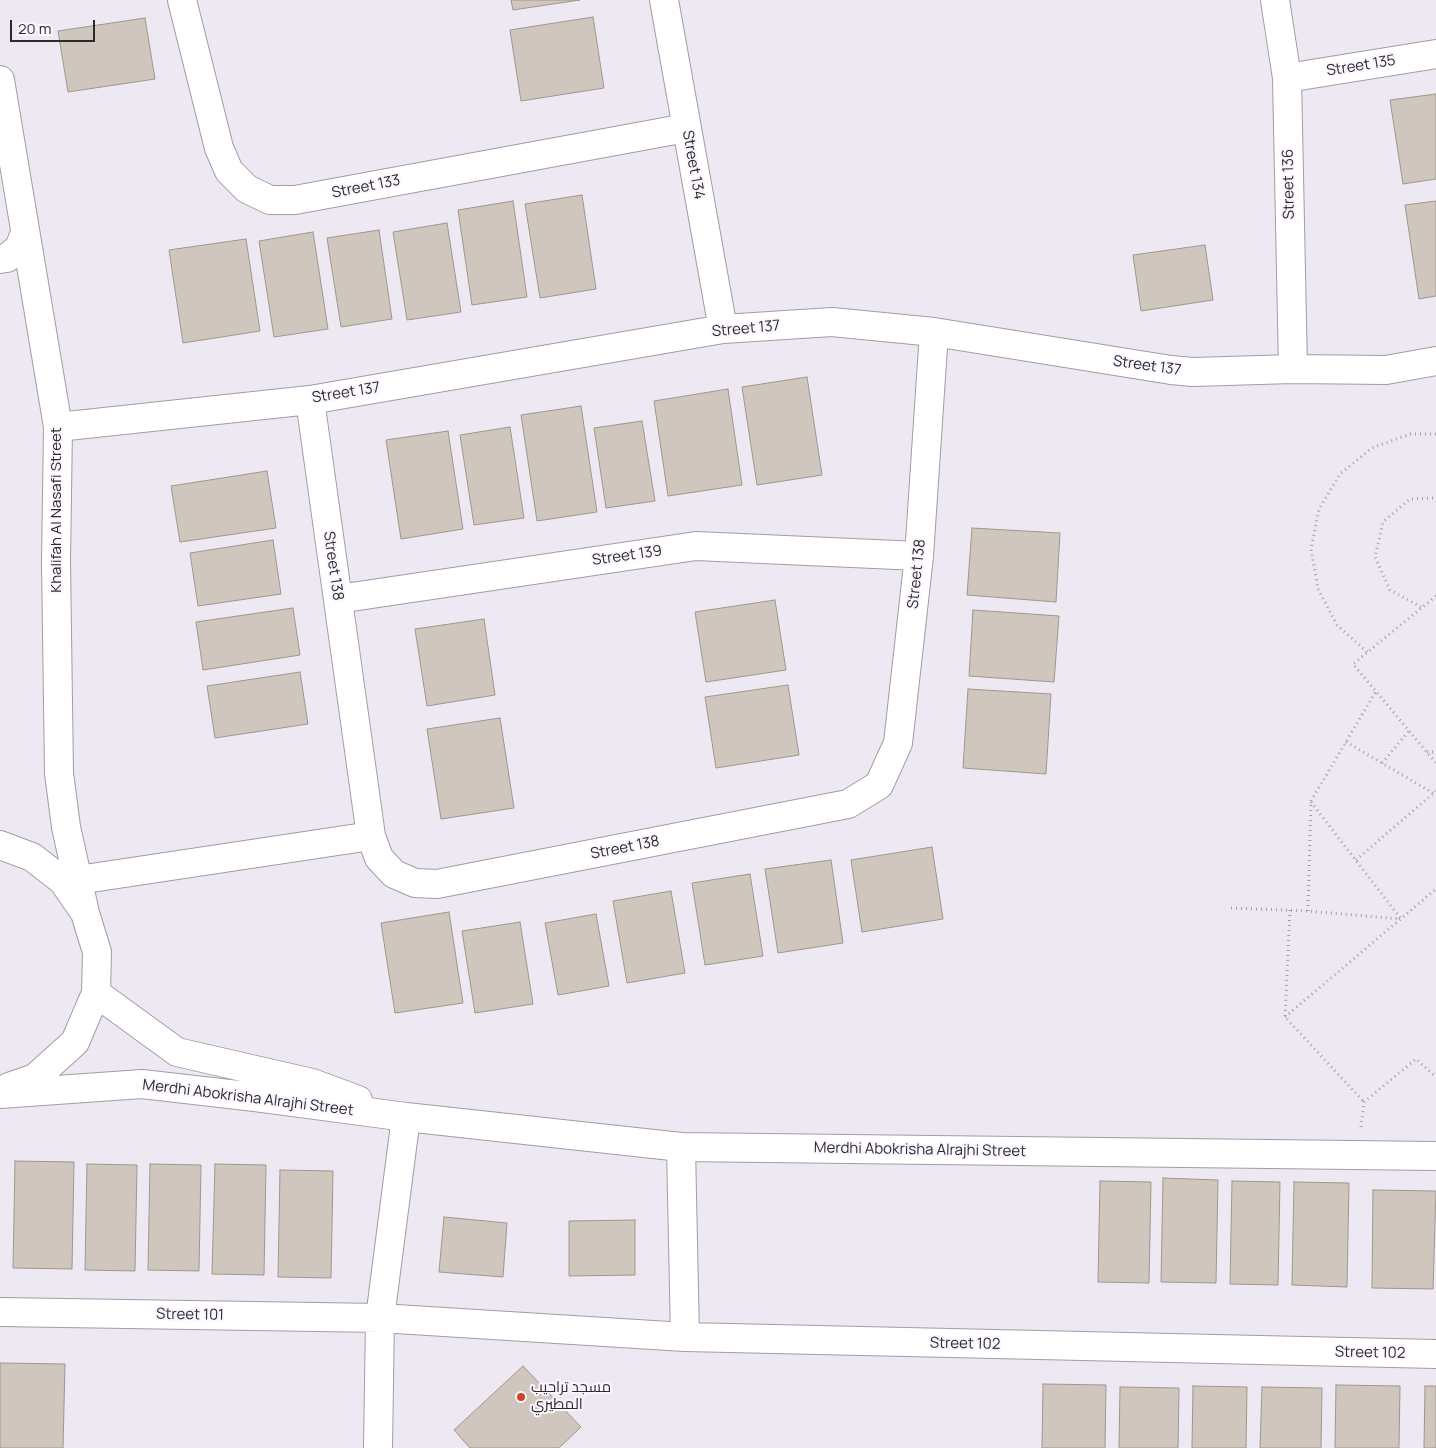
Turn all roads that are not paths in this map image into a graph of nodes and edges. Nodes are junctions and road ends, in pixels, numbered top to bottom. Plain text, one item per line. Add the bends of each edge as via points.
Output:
1 (182, 0) edge
2 (664, 0) edge
3 (1275, 0) edge
4 (1436, 54) edge
5 (1287, 78) junction
6 (0, 80) edge
7 (686, 128) junction
8 (25, 233) junction
9 (0, 259) edge
10 (723, 329) junction
11 (934, 332) junction
12 (1436, 361) edge
13 (1293, 369) junction
14 (310, 400) junction
15 (58, 427) junction
16 (919, 556) junction
17 (338, 599) junction
18 (371, 836) junction
19 (0, 845) edge
20 (78, 880) junction
21 (85, 913) junction
22 (96, 992) junction
23 (0, 1090) edge
24 (0, 1094) edge
25 (406, 1117) junction
26 (681, 1147) junction
27 (1436, 1156) edge
28 (0, 1312) edge
29 (380, 1318) junction
30 (685, 1337) junction
31 (1436, 1354) edge
32 (378, 1448) edge

1 - 7 street, Street 133 via 219,148 229,172 247,189 270,200 296,200
2 - 7 street, Street 134
3 - 5 street, Street 136
4 - 5 street, Street 135
5 - 13 street, Street 136
6 - 8 street, Khalifah Al Nasafi Street
7 - 10 street, Street 134
8 - 9 street via 19,248 7,258
8 - 15 street, Khalifah Al Nasafi Street
10 - 11 street, Street 137 via 832,322
10 - 14 street, Street 137
11 - 13 street, Street 137 via 1171,370
11 - 16 street, Street 138
12 - 13 street, Street 137 via 1386,370
14 - 15 street, Street 137
14 - 17 street, Street 138
15 - 20 street, Khalifah Al Nasafi Street via 59,773 66,828
16 - 17 street, Street 139 via 696,546
16 - 18 street, Street 138 via 898,744 878,785 848,804 437,884 415,883 394,874 379,858
17 - 18 street, Street 138
18 - 20 street
19 - 21 street via 32,857 63,881
20 - 21 street, Khalifah Al Nasafi Street
21 - 22 street via 97,952
22 - 23 street via 75,1042 35,1078
22 - 25 street, Merdhi Abokrisha Alrajhi Street via 177,1052 312,1083
24 - 25 street, Merdhi Abokrisha Alrajhi Street via 142,1084
25 - 26 street, Merdhi Abokrisha Alrajhi Street
25 - 29 street
26 - 27 street, Merdhi Abokrisha Alrajhi Street
26 - 30 street
28 - 29 street, Street 101
29 - 30 street, Street 101
29 - 32 street
30 - 31 street, Street 102

